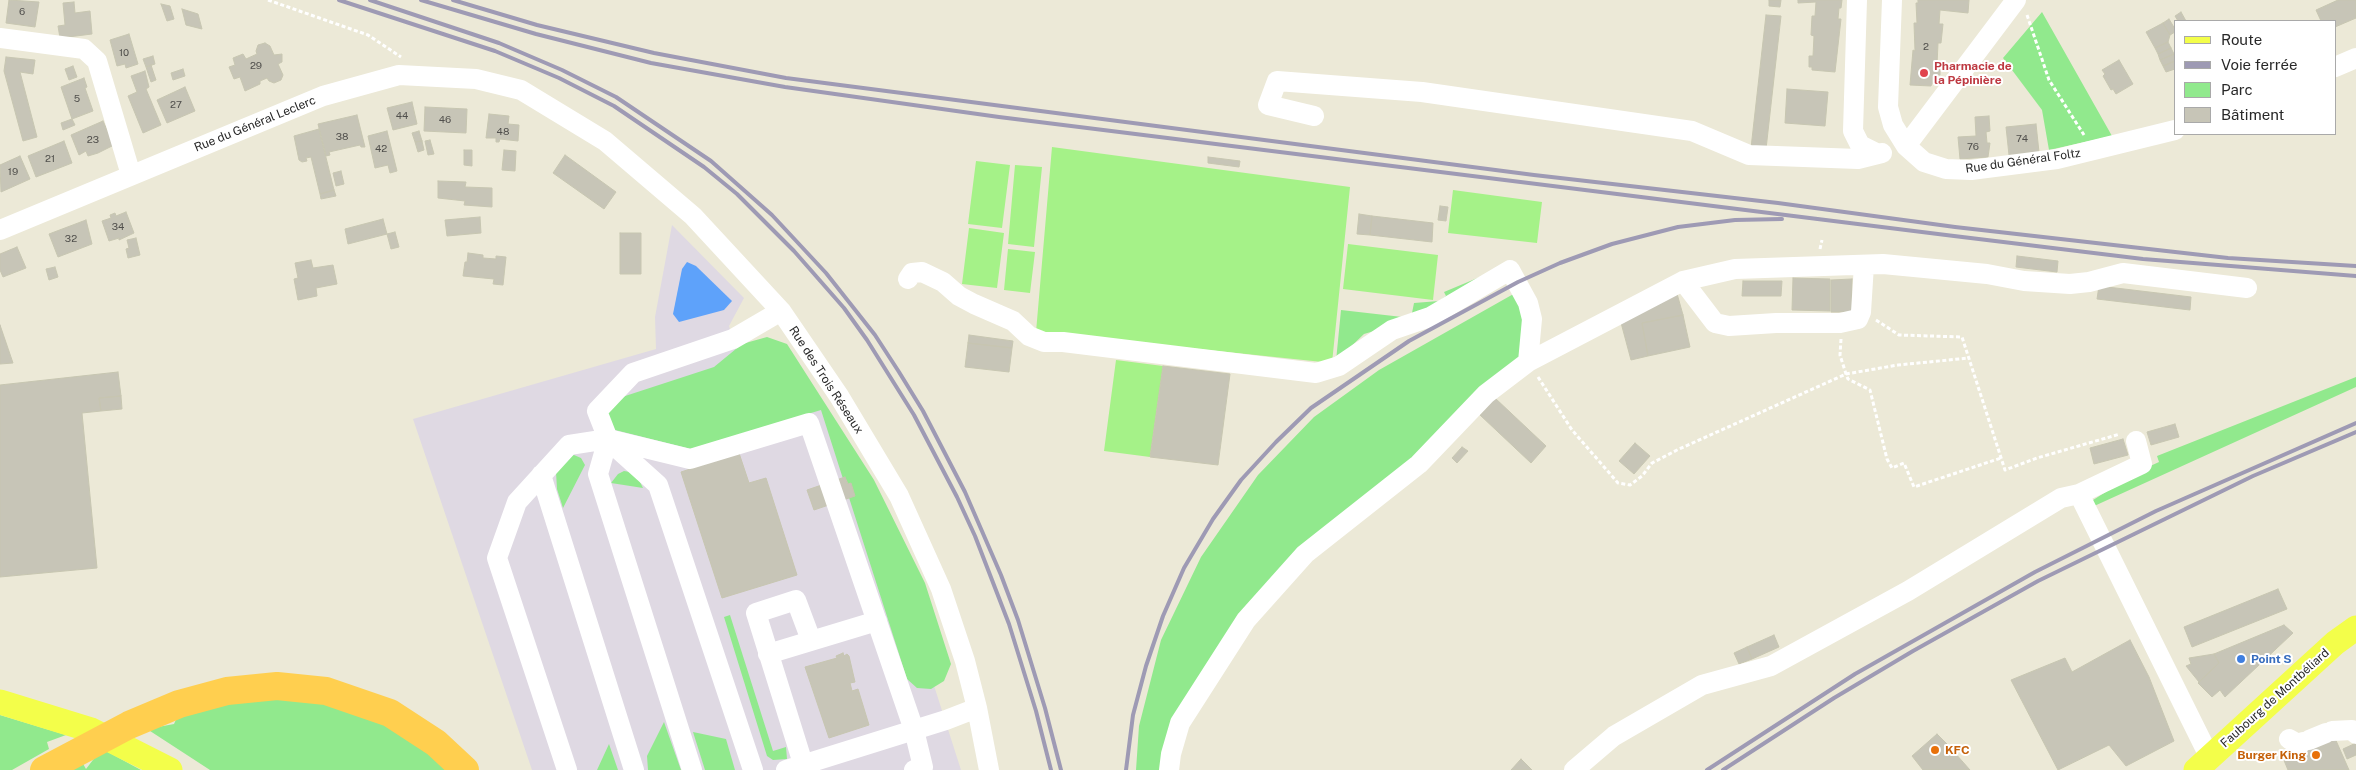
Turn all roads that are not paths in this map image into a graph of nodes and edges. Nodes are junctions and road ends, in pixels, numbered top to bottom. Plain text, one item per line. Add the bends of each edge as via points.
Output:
1 (1857, 0) edge
2 (1892, 0) edge
3 (2020, 4) edge
4 (0, 38) edge
5 (2356, 58) edge
6 (2336, 67) edge
7 (521, 90) joint
8 (1314, 116) dead end
9 (2174, 130) edge
10 (1906, 146) junction
11 (1878, 154) junction
12 (131, 175) junction
13 (0, 230) edge
14 (1864, 265) junction
15 (908, 279) dead end
16 (1683, 281) junction
17 (2247, 288) dead end
18 (781, 311) junction
19 (1528, 362) junction
20 (608, 439) junction
21 (2136, 442) road end
22 (541, 475) junction
23 (2079, 494) junction
24 (876, 621) junction
25 (2356, 628) edge
26 (810, 640) junction
27 (768, 654) junction
28 (0, 702) edge
29 (977, 708) junction
30 (914, 730) junction
31 (2356, 734) edge
32 (2312, 737) dead end
33 (2202, 763) edge
34 (798, 768) edge
35 (44, 770) edge
36 (170, 770) edge
37 (465, 770) edge
38 (567, 770) edge
39 (634, 770) edge
40 (692, 770) edge
41 (753, 770) edge
42 (914, 770) edge
43 (988, 770) edge
44 (1169, 770) edge
45 (1574, 770) edge

1 - 11 street via 1853,131 1860,145
2 - 10 street, Rue du Général Foltz via 1888,107 1893,125
3 - 10 street
4 - 12 street via 84,49 97,62
5 - 6 street
7 - 12 street, Rue du Général Leclerc via 476,79 400,75 323,96
7 - 18 street, Rue des Trois Réseaux via 605,141 693,216
8 - 11 street via 1268,105 1276,81 1422,92 1692,131 1749,155 1858,159
9 - 10 street, Rue du Général Foltz via 2094,151 1971,170 1946,169 1924,162
10 - 11 street
12 - 13 street, Rue du Général Leclerc
14 - 16 street via 1735,269
14 - 16 street via 1861,312 1858,319 1840,323 1730,326 1715,323
14 - 17 street via 1926,266 2060,284 2089,282 2123,273
15 - 19 street via 912,273 922,272 959,296 1013,321 1029,336 1044,342 1316,373 1339,366 1392,330 1430,317 1510,270 1528,303 1532,319
16 - 19 street
18 - 20 street via 733,339 633,373 597,412
18 - 29 street, Rue des Trois Réseaux via 839,396 899,496 941,589
19 - 44 street via 1486,394 1419,464 1305,554 1246,620 1180,723
20 - 22 street via 568,445
20 - 24 street via 690,459 809,423
20 - 40 street via 598,474
20 - 41 street via 658,485
21 - 23 street via 2142,464
22 - 38 street via 517,502 497,558
22 - 39 street
23 - 33 street
23 - 45 street via 2061,498 1908,591 1771,666 1702,685 1614,736
24 - 26 street
24 - 30 street
25 - 33 main road, Faubourg de Montbéliard via 2335,643
26 - 27 street
26 - 27 street via 796,600 756,613
27 - 34 street
28 - 36 main road via 91,730
29 - 30 street
29 - 43 street, Rue des Trois Réseaux
30 - 34 street
30 - 42 street via 923,767
31 - 32 street via 2352,730
35 - 37 highway via 171,707 228,691 277,686 326,691 390,713 436,742

